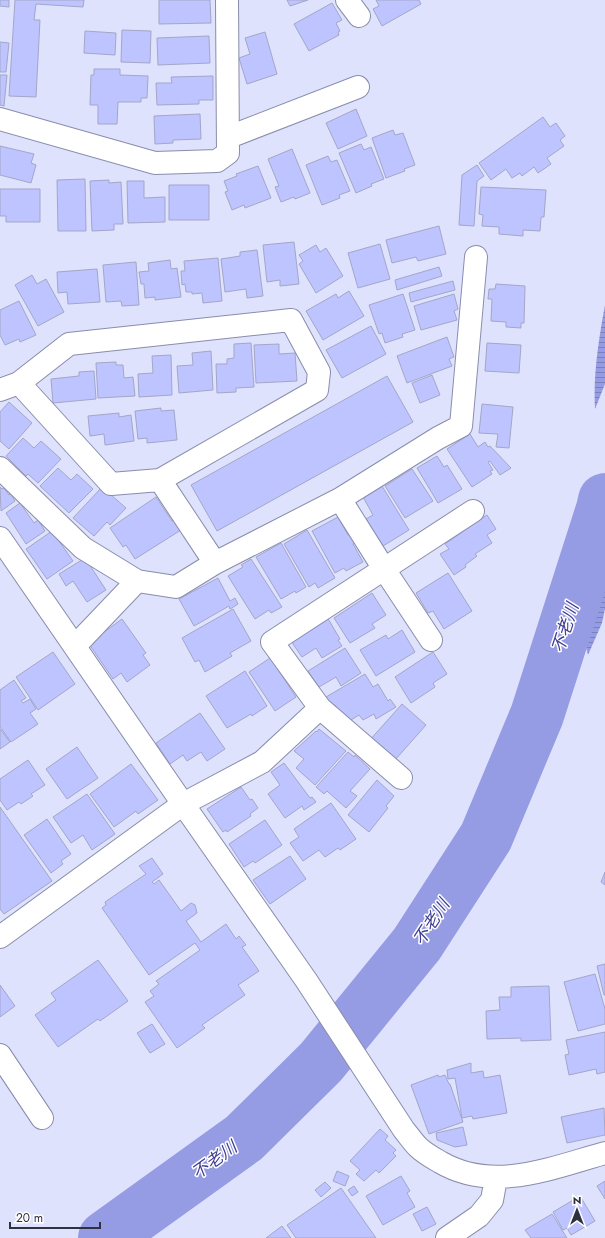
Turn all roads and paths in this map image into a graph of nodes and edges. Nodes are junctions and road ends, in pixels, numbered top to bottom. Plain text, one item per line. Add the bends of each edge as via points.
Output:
1 (227, 0) edge
2 (358, 87) dead end
3 (0, 120) edge
4 (229, 137) junction
5 (476, 256) dead end
6 (10, 387) edge
7 (0, 468) edge
8 (160, 480) junction
9 (340, 499) junction
10 (473, 511) dead end
11 (0, 538) edge
12 (215, 562) junction
13 (384, 570) junction
14 (137, 581) junction
15 (431, 640) dead end
16 (75, 646) junction
17 (320, 708) junction
18 (401, 778) dead end
19 (183, 804) junction
20 (0, 937) edge
21 (0, 1055) edge
22 (42, 1118) dead end
23 (605, 1153) edge
24 (496, 1178) junction
25 (447, 1238) edge

1 - 4 street
2 - 4 street
3 - 4 street via 155,163 217,161 228,153
5 - 9 street via 461,426
6 - 8 street via 111,484
6 - 8 street via 69,344 291,320 319,372 317,390
7 - 14 street via 83,548
8 - 12 street
9 - 12 street
9 - 13 street
10 - 13 street
11 - 16 street
12 - 14 street via 176,587
13 - 15 street
13 - 17 street via 272,642
14 - 16 street
16 - 19 street
17 - 18 street
17 - 19 street via 262,762
19 - 20 street
19 - 24 street via 418,1147 452,1169
21 - 22 street
23 - 24 street via 542,1171
24 - 25 street via 492,1200 479,1216

